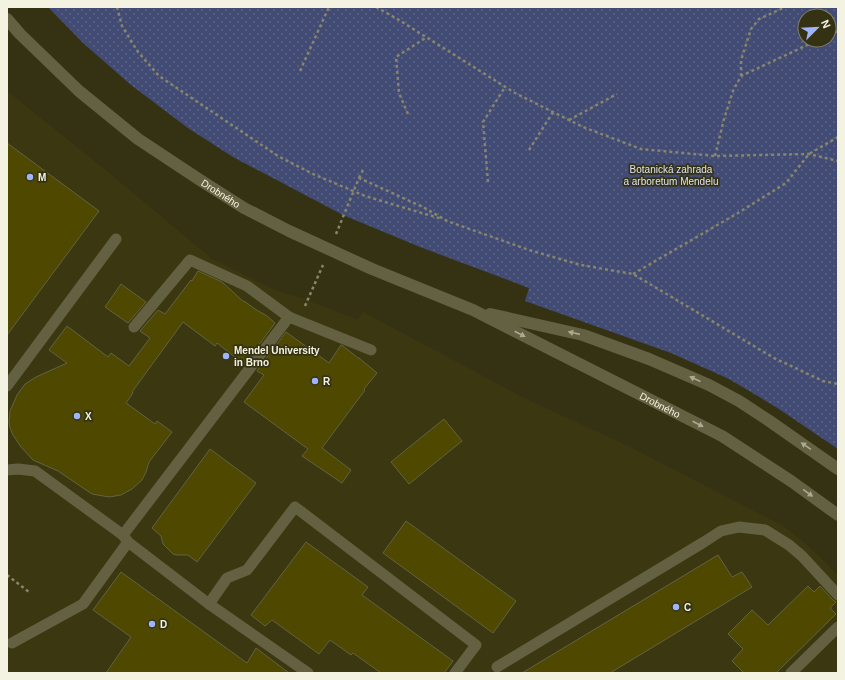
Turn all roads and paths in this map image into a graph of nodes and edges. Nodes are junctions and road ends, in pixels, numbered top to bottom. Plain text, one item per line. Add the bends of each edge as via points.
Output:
1 (117, 7) edge
2 (329, 7) edge
3 (376, 7) edge
4 (785, 7) edge
5 (7, 19) edge
6 (427, 37) junction
7 (801, 48) edge
8 (300, 71) dead end
9 (741, 76) junction
10 (505, 87) junction
11 (616, 94) dead end
12 (553, 112) junction
13 (408, 114) dead end
14 (569, 121) junction
15 (838, 137) edge
16 (529, 150) dead end
17 (809, 154) junction
18 (715, 156) junction
19 (838, 161) edge
20 (363, 170) dead end
21 (360, 178) junction
22 (488, 182) dead end
23 (447, 221) junction
24 (335, 236) dead end
25 (116, 239) dead end
26 (323, 264) dead end
27 (633, 274) junction
28 (307, 300) dead end
29 (473, 310) junction
30 (289, 317) junction
31 (134, 327) dead end
32 (371, 350) dead end
33 (838, 384) edge
34 (7, 386) edge
35 (838, 469) edge
36 (7, 470) edge
37 (838, 515) edge
38 (125, 538) junction
39 (7, 575) edge
40 (29, 592) dead end
41 (838, 595) edge
42 (208, 604) junction
43 (838, 627) edge
44 (12, 643) dead end
45 (497, 667) dead end
46 (308, 673) edge
47 (455, 673) edge
48 (791, 673) edge

1 - 23 path via 122,26 138,52 158,76 278,156 365,196
2 - 8 path
3 - 6 path
4 - 9 path via 759,20 751,29 741,60
5 - 29 main road, Drobného via 79,91 138,139 244,208 372,270
6 - 10 path
6 - 13 path via 396,57 399,93
7 - 9 path
9 - 18 path via 733,91
10 - 12 path
10 - 22 path via 483,122
11 - 14 path
12 - 14 path
12 - 16 path
14 - 18 path via 641,149
15 - 17 path
17 - 18 path
17 - 19 path
17 - 27 path via 786,183
20 - 21 path
21 - 23 path
21 - 24 path
23 - 27 path via 581,265
25 - 34 lane
26 - 28 path
27 - 33 path via 774,358 823,381
35 -> 29 main road, Drobného via 739,401 709,385 584,335
29 -> 37 main road, Drobného via 722,436
30 - 31 lane via 247,286 190,260
30 - 32 lane
30 - 38 lane
36 - 38 lane via 35,471
38 - 42 lane
38 - 44 lane via 83,604
39 - 40 path
41 - 45 lane via 789,545 765,530 739,527 721,531
42 - 46 lane
42 - 47 lane via 227,578 247,570 296,507 476,645
43 - 48 lane

